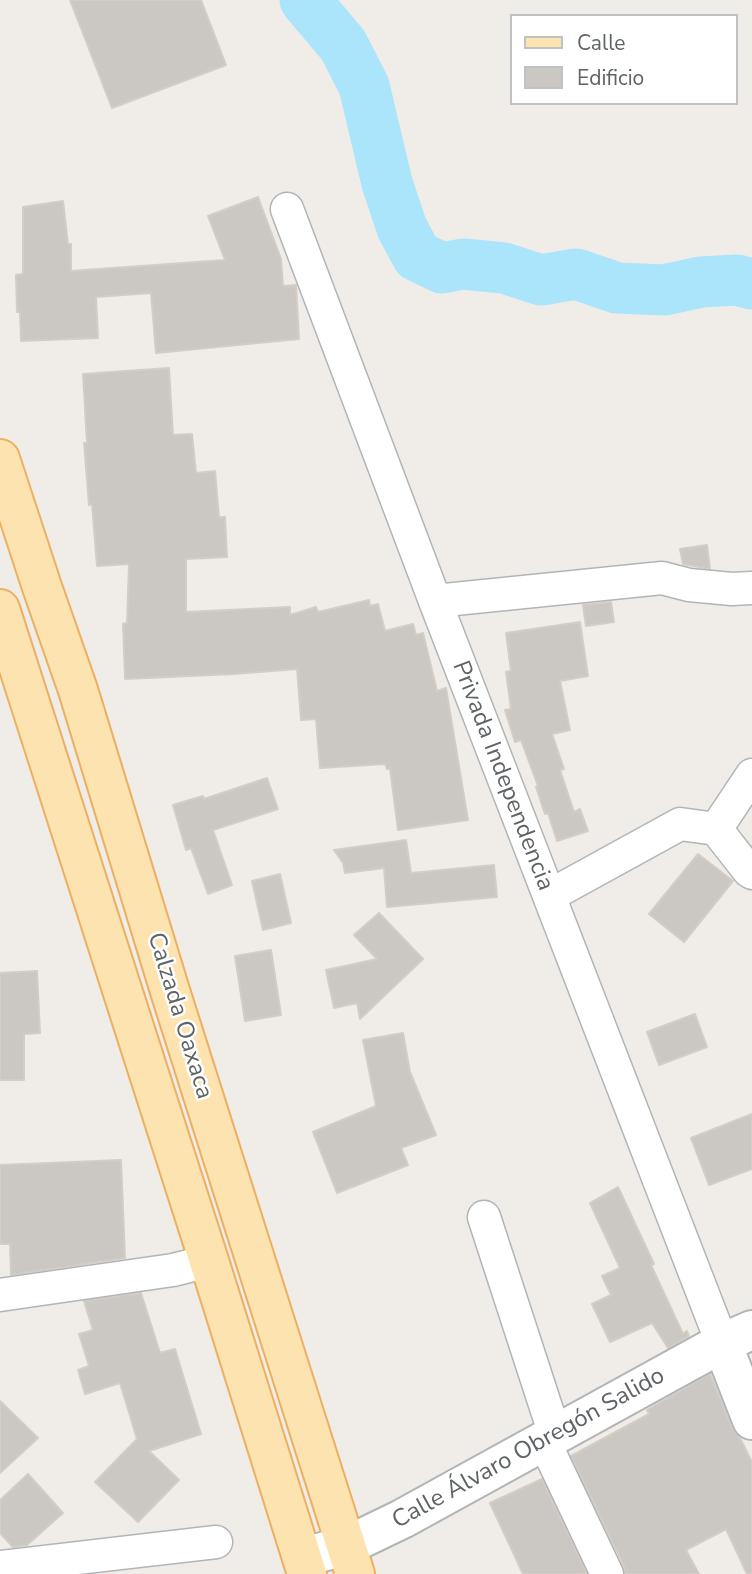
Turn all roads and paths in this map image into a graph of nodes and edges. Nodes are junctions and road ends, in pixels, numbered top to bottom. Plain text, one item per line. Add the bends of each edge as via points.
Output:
1 (287, 209) dead end
2 (0, 459) edge
3 (752, 588) edge
4 (435, 601) junction
5 (0, 609) edge
6 (752, 775) edge
7 (716, 829) junction
8 (752, 873) edge
9 (549, 897) junction
10 (238, 1204) junction
11 (196, 1217) junction
12 (484, 1217) dead end
13 (209, 1261) junction
14 (0, 1296) edge
15 (737, 1337) edge
16 (752, 1420) edge
17 (550, 1438) junction
18 (216, 1542) dead end
19 (351, 1560) edge
20 (304, 1566) edge
21 (0, 1567) edge
22 (607, 1574) edge

1 - 4 street, Privada Independencia
2 - 10 main road, Calzada Oaxaca via 78,690
3 - 4 street via 662,578
4 - 9 street, Privada Independencia
5 - 11 main road, Calzada Oaxaca
6 - 7 street
7 - 8 street
7 - 9 street via 680,824
9 - 15 street, Privada Independencia
10 - 11 main road
10 - 19 main road, Calzada Oaxaca
11 - 13 main road, Calzada Oaxaca
12 - 17 street
13 - 14 street
13 - 20 main road, Calzada Oaxaca
15 - 16 street
15 - 17 street, Calle Álvaro Obregón Salido
17 - 19 street, Calle Álvaro Obregón Salido via 401,1520
17 - 22 street
18 - 21 street
19 - 20 street, Calle Álvaro Obregón Salido

